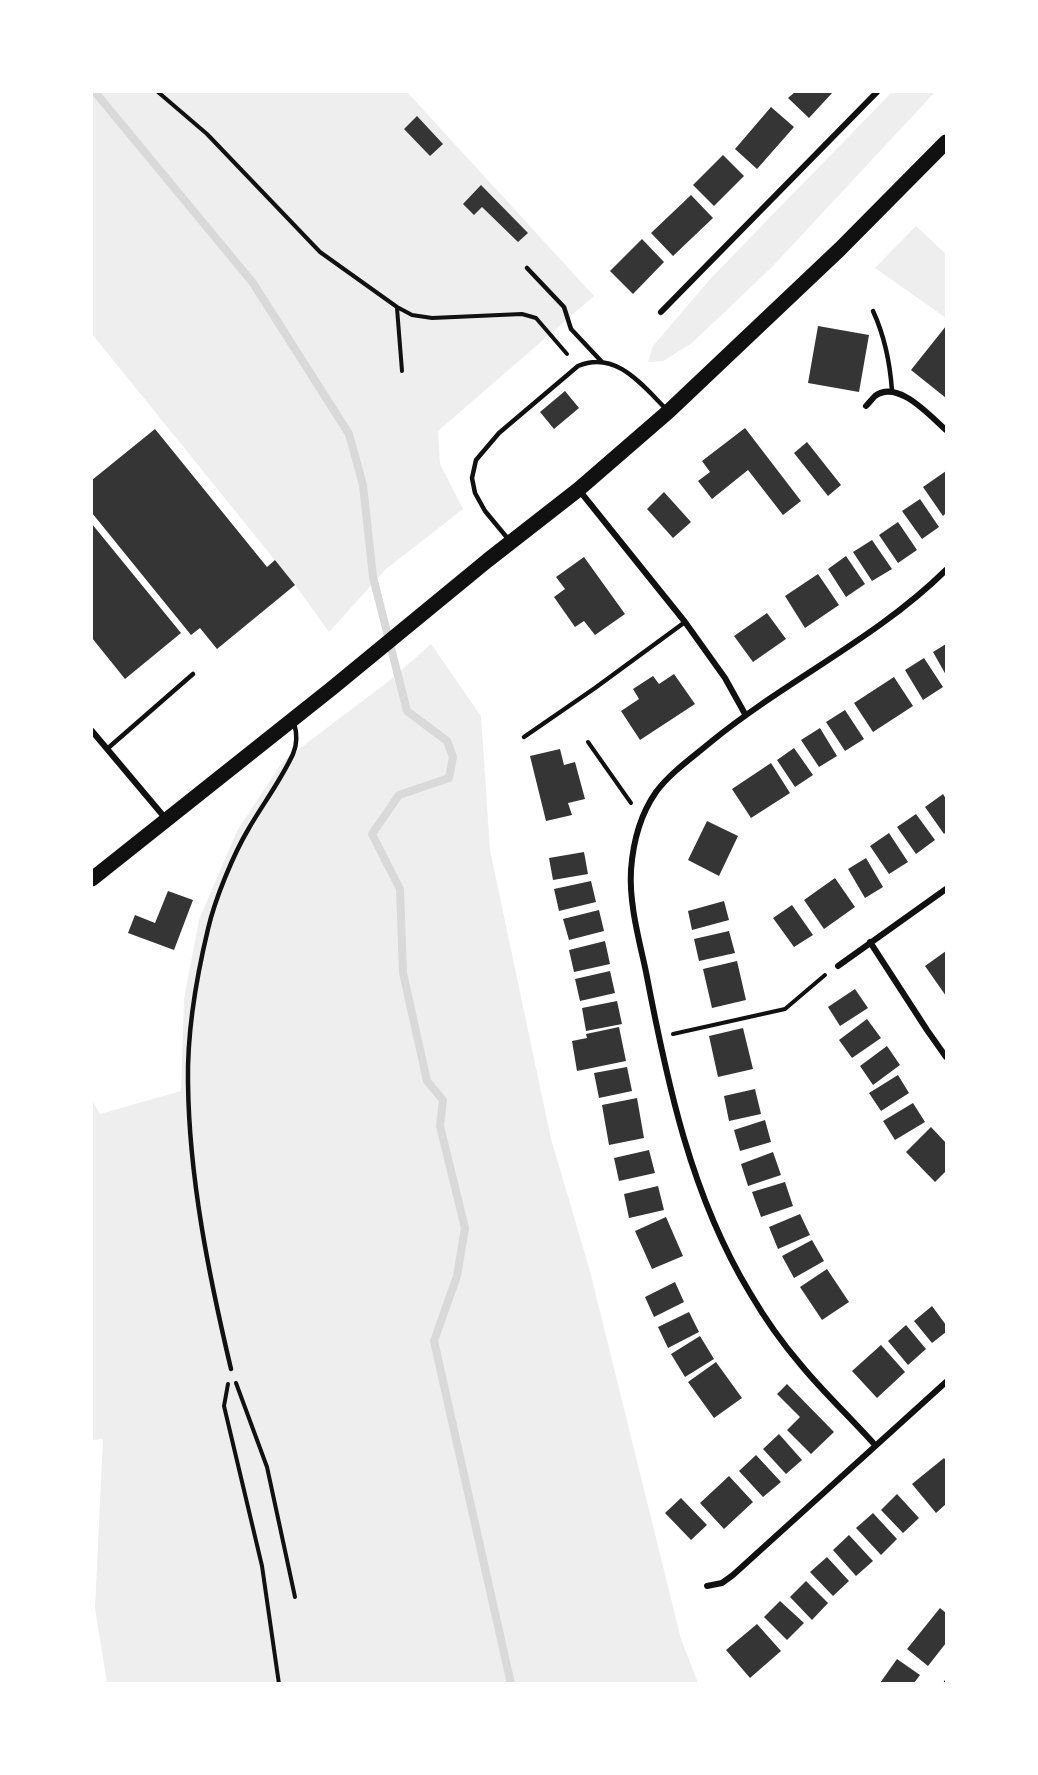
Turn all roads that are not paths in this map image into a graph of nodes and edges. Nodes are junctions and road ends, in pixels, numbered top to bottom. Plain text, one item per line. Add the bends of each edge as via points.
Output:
1 (877, 92) edge
2 (946, 142) edge
3 (527, 268) dead end
4 (873, 311) dead end
5 (662, 312) dead end
6 (602, 362) junction
7 (892, 391) junction
8 (866, 406) dead end
9 (669, 411) junction
10 (946, 430) edge
11 (579, 489) junction
12 (510, 543) junction
13 (946, 570) edge
14 (685, 622) junction
15 (193, 674) dead end
16 (745, 714) junction
17 (292, 719) junction
18 (92, 731) edge
19 (524, 737) dead end
20 (107, 749) junction
21 (166, 819) junction
22 (92, 879) edge
23 (946, 889) edge
24 (870, 942) junction
25 (838, 966) road end
26 (946, 1057) edge
27 (231, 1369) road end
28 (946, 1382) edge
29 (875, 1445) junction
30 (707, 1586) dead end

1 - 5 street
2 - 9 main road
3 - 6 lane via 564,307 571,329
4 - 7 lane via 890,363
6 - 9 lane via 633,376
6 - 12 lane via 578,366 499,433 476,460 472,478 475,493
7 - 8 street via 877,395
7 - 10 street via 905,396
9 - 11 main road
11 - 12 main road
11 - 14 street
12 - 17 main road
13 - 16 street via 904,606
14 - 16 street
14 - 19 lane
15 - 20 lane
16 - 29 street via 675,771 656,792 642,817 634,844 632,901 658,1038 692,1167 716,1226 750,1293 799,1363
17 - 21 main road
17 - 27 lane via 297,732 294,753 247,831 222,888 208,927 192,1003 188,1082 196,1192
18 - 20 street
20 - 21 street
21 - 22 main road
23 - 24 street
24 - 25 street
24 - 26 street
28 - 29 street
29 - 30 street via 734,1575

